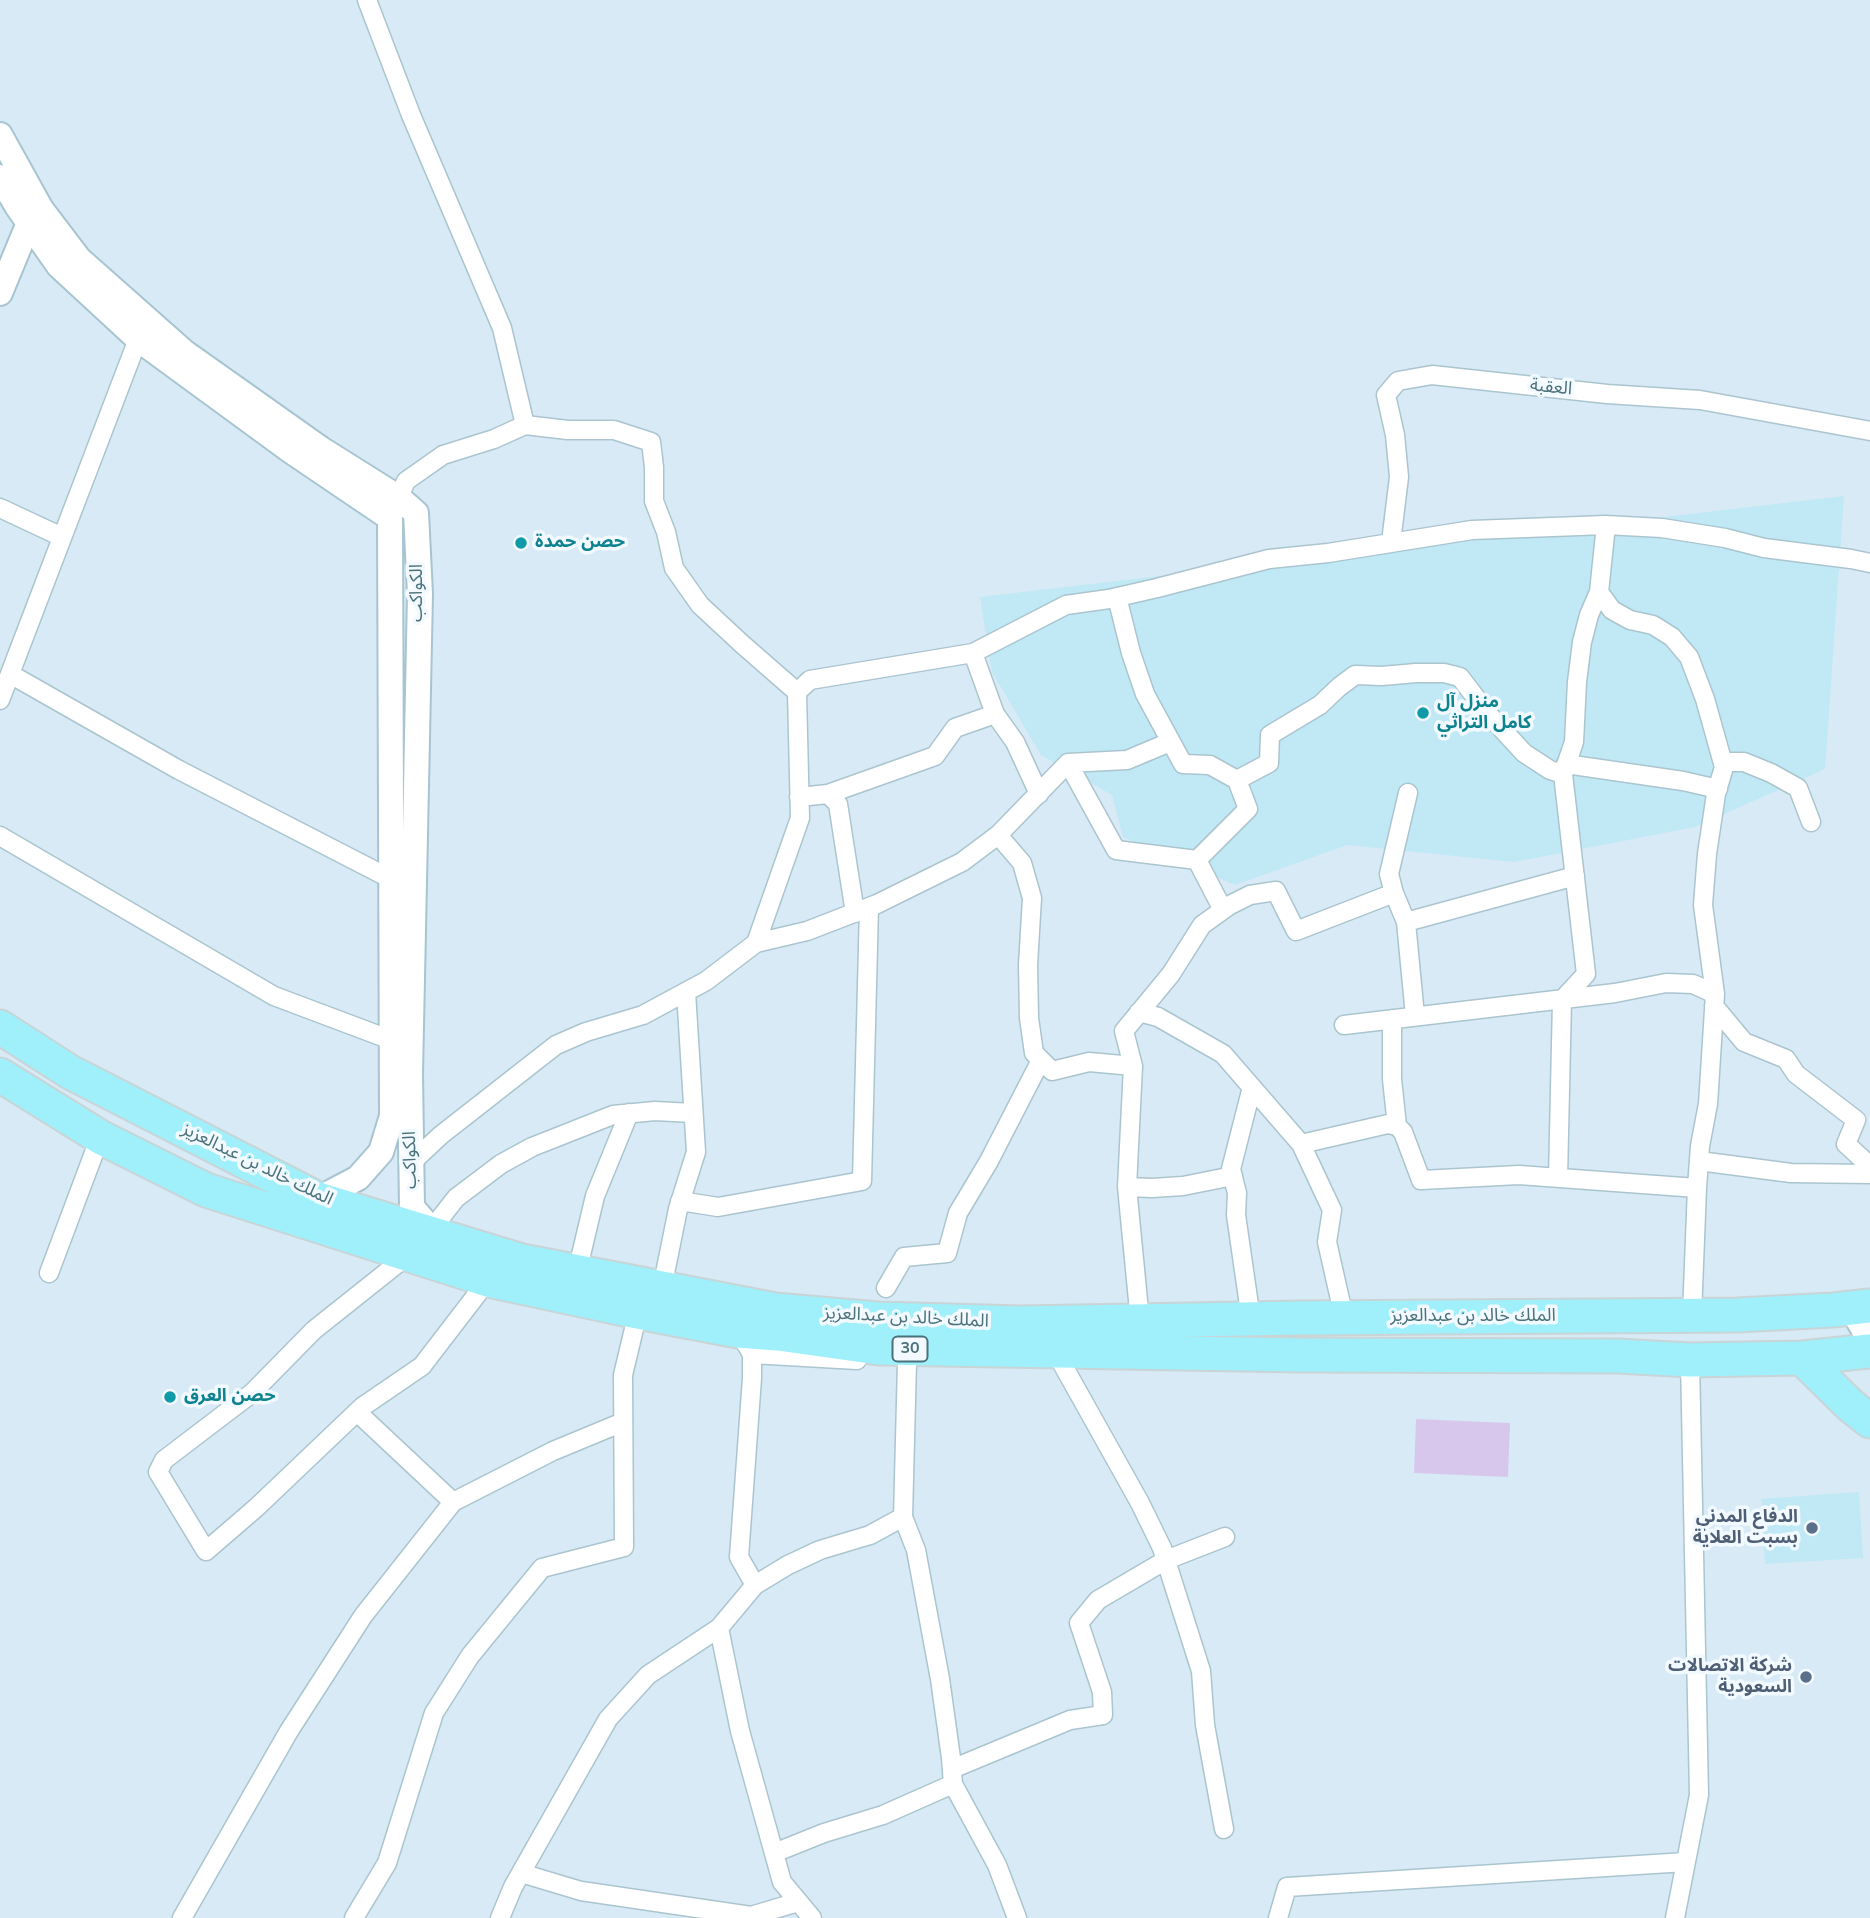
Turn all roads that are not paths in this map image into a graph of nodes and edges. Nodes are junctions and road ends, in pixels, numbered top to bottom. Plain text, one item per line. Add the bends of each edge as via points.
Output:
1 (367, 0) edge
2 (0, 135) edge
3 (0, 177) edge
4 (27, 204) junction
5 (0, 248) edge
6 (0, 293) edge
7 (138, 339) junction
8 (525, 425) junction
9 (1870, 431) edge
10 (0, 508) edge
11 (395, 508) junction
12 (1606, 525) junction
13 (62, 537) junction
14 (1391, 542) junction
15 (1870, 563) edge
16 (1599, 592) junction
17 (1117, 597) junction
18 (973, 653) junction
19 (10, 674) junction
20 (797, 692) junction
21 (0, 700) edge
22 (995, 714) junction
23 (1170, 742) junction
24 (1723, 762) junction
25 (1068, 764) junction
26 (1565, 769) junction
27 (1237, 780) junction
28 (1718, 789) junction
29 (1408, 793) dead end
30 (828, 794) junction
31 (1039, 794) junction
32 (799, 797) junction
33 (1811, 822) dead end
34 (999, 835) junction
35 (0, 836) edge
36 (1197, 860) junction
37 (1575, 876) junction
38 (391, 879) junction
39 (1394, 893) junction
40 (862, 910) junction
41 (1223, 910) junction
42 (1406, 922) junction
43 (756, 943) junction
44 (686, 992) junction
45 (1562, 1000) junction
46 (1715, 1000) junction
47 (1139, 1012) junction
48 (1415, 1016) junction
49 (1392, 1019) junction
50 (1344, 1025) dead end
51 (0, 1027) edge
52 (391, 1040) junction
53 (1041, 1060) junction
54 (1133, 1066) junction
55 (0, 1074) edge
56 (1252, 1087) junction
57 (629, 1113) junction
58 (693, 1113) junction
59 (1397, 1126) junction
60 (100, 1137) junction
61 (1301, 1144) junction
62 (1699, 1161) junction
63 (411, 1163) junction
64 (1870, 1166) edge
65 (1870, 1174) edge
66 (1233, 1176) junction
67 (1558, 1178) junction
68 (1126, 1187) junction
69 (1697, 1188) junction
70 (318, 1199) junction
71 (681, 1201) junction
72 (434, 1232) junction
73 (407, 1256) junction
74 (576, 1272) junction
75 (49, 1273) dead end
76 (488, 1280) junction
77 (662, 1288) junction
78 (886, 1288) dead end
79 (1861, 1307) edge
80 (638, 1312) junction
81 (1692, 1315) junction
82 (1344, 1317) junction
83 (1251, 1319) junction
84 (1140, 1321) junction
85 (1870, 1340) edge
86 (745, 1343) junction
87 (997, 1350) junction
88 (1055, 1351) junction
89 (1870, 1351) edge
90 (1802, 1359) junction
91 (1690, 1360) junction
92 (907, 1362) junction
93 (357, 1412) junction
94 (1870, 1421) edge
95 (623, 1422) junction
96 (453, 1502) junction
97 (903, 1517) junction
98 (1225, 1537) dead end
99 (1166, 1560) junction
100 (755, 1585) junction
101 (719, 1628) junction
102 (952, 1777) junction
103 (1224, 1829) dead end
104 (774, 1853) junction
105 (1686, 1862) junction
106 (521, 1873) junction
107 (799, 1902) junction
108 (183, 1918) edge
109 (354, 1918) edge
110 (500, 1918) edge
111 (812, 1918) edge
112 (1017, 1918) edge
113 (1278, 1918) edge
114 (1675, 1918) edge

1 - 8 street via 502,328
2 - 4 street, الكواكب
3 - 4 street, الكواكب
4 - 5 street
4 - 6 street
4 - 7 street, الكواكب via 59,266
4 - 11 street, الكواكب via 79,259 184,352
7 - 11 street, الكواكب via 292,451
7 - 13 street
8 - 11 street via 443,455 406,481
8 - 20 street via 614,430 651,442 654,501 674,568 700,605
9 - 14 street, العقبة via 1700,400 1432,374 1398,381 1386,395 1399,477
10 - 13 street
11 - 38 street, الكواكب
11 - 63 street, الكواكب via 416,513 419,594
12 - 14 street via 1472,530
12 - 15 street via 1662,528
12 - 16 street
13 - 19 street
14 - 17 street via 1269,559
16 - 24 street via 1612,610 1653,625 1672,637 1689,657
16 - 26 street via 1582,642 1574,742
17 - 18 street via 1066,605
17 - 23 street via 1145,694
18 - 20 street via 810,680
18 - 22 street
19 - 21 street
19 - 38 street via 179,770
20 - 32 street
22 - 30 street via 955,729 935,756
22 - 31 street via 1015,742
23 - 25 street via 1127,760
23 - 27 street via 1183,764 1210,765
24 - 28 street
24 - 33 street via 1744,762 1798,788
25 - 31 street
25 - 36 street via 1116,850
26 - 27 street via 1550,769 1524,753 1460,677 1444,673 1355,675 1320,705 1270,735 1269,763
26 - 28 street
26 - 37 street
27 - 36 street via 1248,809
28 - 46 street via 1703,905
29 - 39 street via 1389,874
30 - 32 street
30 - 40 street via 838,804
31 - 34 street
32 - 43 street via 800,818
34 - 40 street via 962,862
34 - 53 street via 1022,863 1032,898 1029,1018 1034,1053
35 - 52 street via 274,996
36 - 41 street
37 - 42 street
37 - 45 street via 1586,974
38 - 52 street, الكواكب
39 - 41 street via 1296,931 1276,891 1250,895
39 - 42 street
40 - 43 street via 807,931
40 - 71 street via 862,1181 718,1207
41 - 47 street via 1202,925 1171,974
42 - 48 street
43 - 44 street
44 - 58 street
44 - 63 street via 643,1015 556,1045
45 - 46 street via 1666,983 1693,984
45 - 48 street
45 - 67 street
46 - 62 street
46 - 64 street via 1744,1042 1786,1059 1796,1074 1856,1120 1846,1144
47 - 54 street via 1124,1031
47 - 56 street via 1158,1017 1223,1054
48 - 49 street
49 - 50 street
49 - 59 street
51 - 70 highway, الملك خالد بن عبدالعزيز / 30 via 70,1072
52 - 70 street, الكواكب via 392,1116 381,1152 358,1178
53 - 54 street via 1052,1071 1089,1062
53 - 78 street via 958,1213 947,1253 904,1257
54 - 68 street
55 - 60 highway, الملك خالد بن عبدالعزيز / 30
56 - 61 street
56 - 66 street
57 - 58 street
57 - 72 street via 570,1131 501,1164 456,1198
57 - 74 street via 596,1196
58 - 71 street via 696,1152
59 - 61 street via 1380,1125
59 - 67 street via 1421,1180 1519,1175
60 - 73 highway, الملك خالد بن عبدالعزيز / 30 via 205,1190
60 - 75 street
61 - 82 street via 1332,1210 1327,1242
62 - 65 street via 1791,1173
62 - 69 street
63 - 72 street, الكواكب via 412,1207
66 - 68 street via 1183,1186
66 - 83 street
67 - 69 street
68 - 84 street
69 - 81 street
70 - 72 highway, الملك خالد بن عبدالعزيز / 30
71 - 77 street
72 - 74 highway, الملك خالد بن عبدالعزيز / 30 via 522,1261
73 - 76 highway, الملك خالد بن عبدالعزيز / 30
73 - 93 street via 314,1330 251,1393 164,1460 158,1472 206,1551
74 - 77 highway, الملك خالد بن عبدالعزيز / 30
76 - 80 highway, الملك خالد بن عبدالعزيز / 30
76 - 93 street via 422,1366
77 - 84 highway, الملك خالد بن عبدالعزيز / 30 via 775,1310 878,1319
79 - 81 highway, الملك خالد بن عبدالعزيز / 30
79 - 85 street
80 - 86 highway, الملك خالد بن عبدالعزيز / 30
80 - 95 street via 623,1375
81 - 82 highway, الملك خالد بن عبدالعزيز / 30
82 - 83 highway, الملك خالد بن عبدالعزيز / 30
83 - 84 highway, الملك خالد بن عبدالعزيز / 30
86 - 87 highway, الملك خالد بن عبدالعزيز / 30 via 778,1334 878,1348
86 - 92 street
86 - 100 street via 752,1378 739,1557
87 - 88 highway, الملك خالد بن عبدالعزيز / 30
87 - 92 street via 941,1363
88 - 91 highway, الملك خالد بن عبدالعزيز / 30
88 - 99 street via 1140,1503
89 - 90 highway, الملك خالد بن عبدالعزيز / 30
90 - 91 highway, الملك خالد بن عبدالعزيز / 30
90 - 94 highway
91 - 105 street via 1699,1795
92 - 97 street
93 - 96 street
95 - 96 street via 553,1451
95 - 109 street via 624,1548 542,1568 470,1656 434,1713 387,1863
96 - 108 street via 363,1616 289,1731
97 - 100 street via 870,1535 820,1550
97 - 102 street via 916,1550
98 - 99 street
99 - 102 street via 1098,1600 1079,1623 1102,1692 1103,1715 1070,1720
99 - 103 street via 1201,1671 1205,1725
100 - 101 street
101 - 104 street via 740,1731
101 - 106 street via 648,1675 608,1719
102 - 104 street via 883,1815
102 - 112 street via 997,1865
104 - 107 street via 782,1882
105 - 113 street via 1287,1887
105 - 114 street
106 - 107 street via 581,1891 751,1916
106 - 110 street
107 - 111 street

